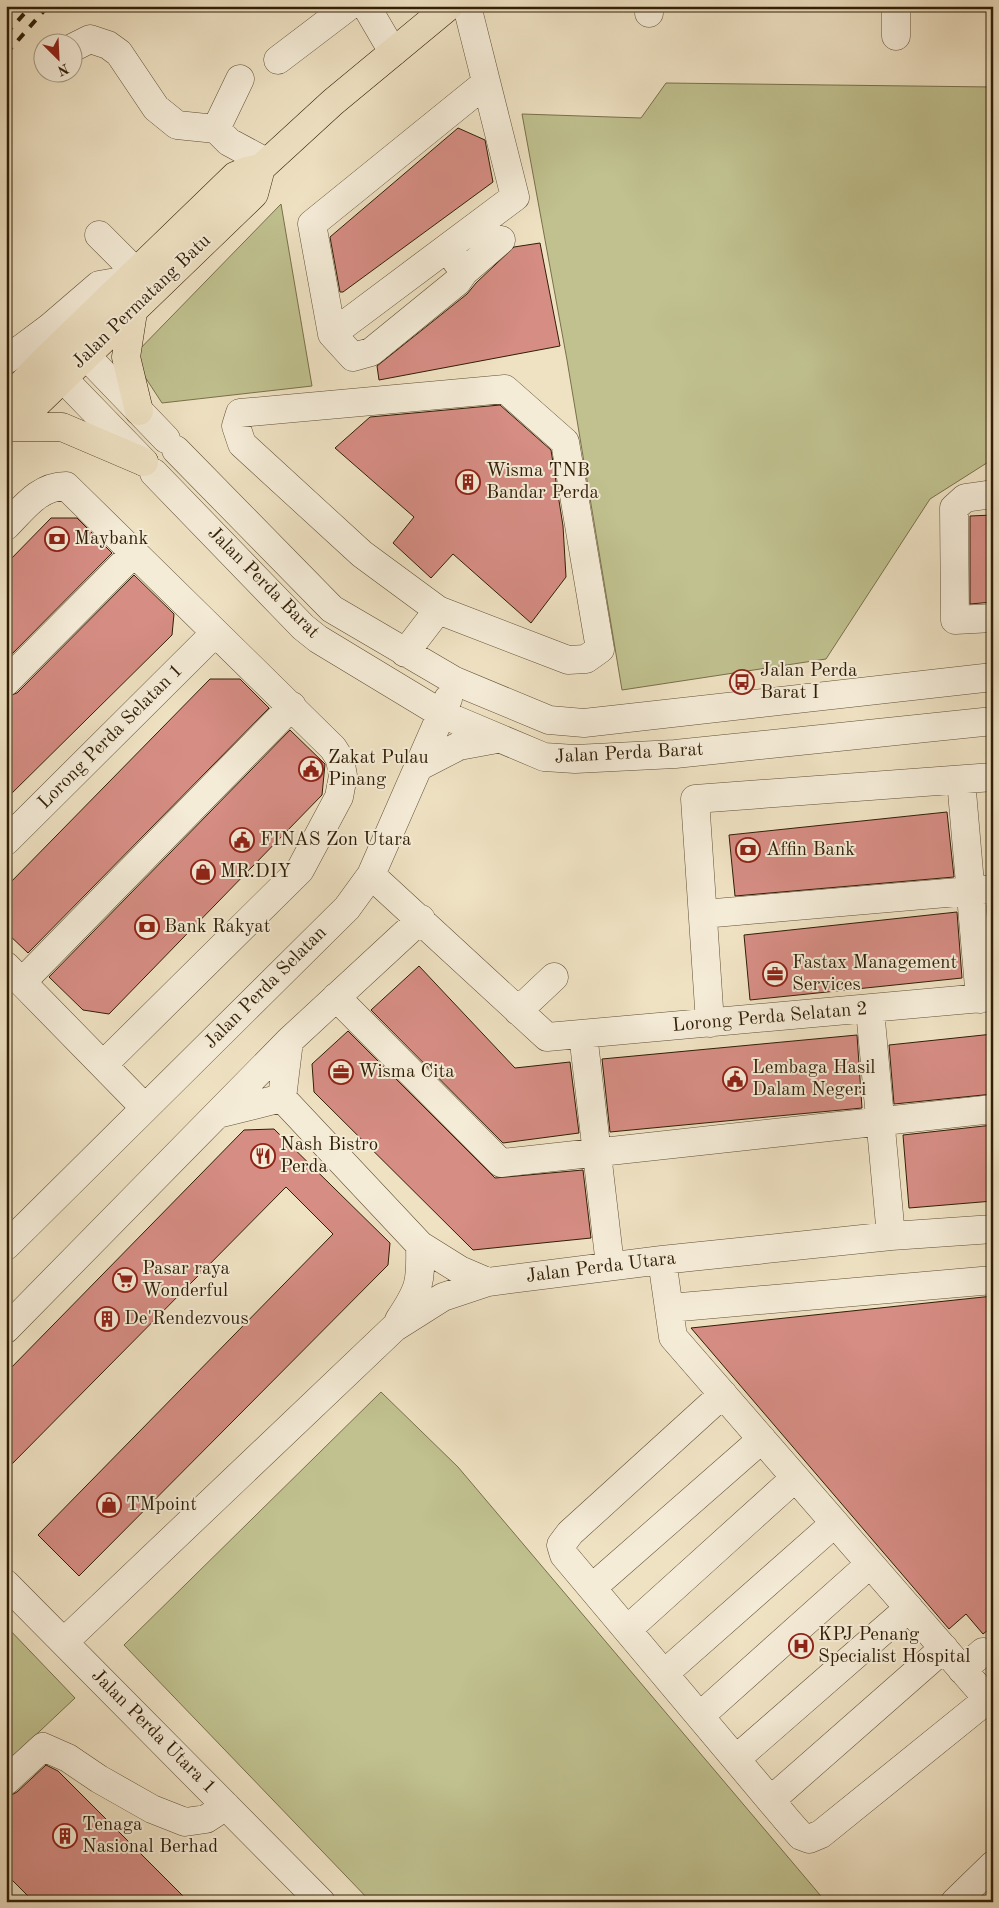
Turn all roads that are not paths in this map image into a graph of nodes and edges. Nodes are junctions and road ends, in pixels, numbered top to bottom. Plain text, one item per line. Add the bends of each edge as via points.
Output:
1 (349, 6) edge
2 (366, 6) edge
3 (449, 6) edge
4 (467, 6) edge
5 (896, 6) edge
6 (896, 36) dead end
7 (82, 42) edge
8 (393, 52) junction
9 (278, 60) dead end
10 (240, 79) dead end
11 (486, 83) junction
12 (216, 129) junction
13 (263, 165) junction
14 (99, 235) dead end
15 (501, 240) dead end
16 (447, 248) junction
17 (464, 272) junction
18 (132, 276) junction
19 (133, 312) junction
20 (59, 333) junction
21 (332, 334) junction
22 (86, 356) junction
23 (6, 360) edge
24 (54, 369) junction
25 (6, 401) edge
26 (139, 411) junction
27 (6, 418) edge
28 (6, 427) edge
29 (149, 467) junction
30 (993, 494) edge
31 (6, 526) edge
32 (134, 553) junction
33 (438, 610) junction
34 (993, 618) edge
35 (215, 633) junction
36 (405, 653) junction
37 (993, 678) edge
38 (6, 682) edge
39 (455, 682) junction
40 (292, 706) junction
41 (442, 714) junction
42 (993, 721) edge
43 (496, 739) junction
44 (420, 766) junction
45 (993, 777) edge
46 (961, 780) junction
47 (6, 841) edge
48 (371, 875) junction
49 (982, 890) edge
50 (703, 914) junction
51 (421, 919) junction
52 (14, 974) edge
53 (554, 977) dead end
54 (336, 998) junction
55 (986, 998) edge
56 (870, 1010) junction
57 (518, 1011) junction
58 (710, 1023) junction
59 (583, 1034) junction
60 (290, 1041) junction
61 (103, 1065) junction
62 (282, 1098) junction
63 (145, 1108) junction
64 (993, 1109) edge
65 (218, 1114) junction
66 (881, 1121) junction
67 (597, 1151) junction
68 (993, 1229) edge
69 (892, 1236) junction
70 (420, 1245) junction
71 (6, 1246) edge
72 (662, 1260) junction
73 (610, 1265) junction
74 (993, 1280) edge
75 (488, 1282) junction
76 (669, 1308) junction
77 (394, 1328) junction
78 (6, 1329) edge
79 (723, 1394) junction
80 (762, 1439) junction
81 (795, 1478) junction
82 (835, 1523) junction
83 (870, 1564) junction
84 (6, 1584) edge
85 (593, 1587) junction
86 (909, 1608) junction
87 (628, 1629) junction
88 (64, 1642) junction
89 (944, 1648) junction
90 (990, 1654) edge
91 (962, 1670) junction
92 (665, 1673) junction
93 (990, 1702) edge
94 (700, 1716) junction
95 (736, 1759) junction
96 (6, 1781) edge
97 (771, 1800) junction
98 (226, 1806) junction
99 (993, 1865) edge
100 (321, 1902) edge
101 (955, 1902) edge

1 - 9 street
2 - 8 street
3 - 8 main road, Jalan Permatang Batu
4 - 11 street
5 - 6 street
7 - 12 street via 90,38 108,45 119,54 156,108 177,125
8 - 13 main road, Jalan Permatang Batu
10 - 12 street
11 - 16 street via 515,197
11 - 21 street via 312,224
12 - 13 street
13 - 18 main road, Jalan Permatang Batu via 235,176
13 - 19 main road, Jalan Permatang Batu via 254,194
14 - 18 street
15 - 17 street
16 - 17 street
16 - 21 street
17 - 21 street via 458,282 371,352 353,357
18 - 20 main road, Jalan Permatang Batu
19 - 22 main road, Jalan Permatang Batu
19 - 26 main road via 126,357
20 - 22 street, Jalan Perda Barat
20 - 23 street
20 - 24 main road, Jalan Permatang Batu
22 - 24 main road, Jalan Permatang Batu
22 - 26 street, Jalan Perda Barat
24 - 25 main road, Jalan Permatang Batu
24 - 27 main road, Jalan Permatang Batu via 30,410 14,419
24 - 29 street, Jalan Perda Barat
26 - 36 street, Jalan Perda Barat via 332,610
28 - 29 main road via 62,428
29 - 41 street, Jalan Perda Barat via 303,627
30 - 34 street via 965,498 954,508 955,620
31 - 32 street via 40,493 53,486 66,486
32 - 35 street
32 - 38 street
33 - 33 street via 568,660 586,659 600,649 565,442 506,389 240,413 236,426 242,444 362,554
33 - 36 street
35 - 40 street
35 - 47 street, Lorong Perda Selatan 1
36 - 39 street, Jalan Perda Barat
37 - 39 street, Jalan Perda Barat via 584,723 549,720
39 - 41 street, Jalan Perda Selatan
40 - 52 street
40 - 61 street via 340,759 343,776 339,797 300,870
41 - 43 street, Jalan Perda Barat
41 - 44 street, Jalan Perda Selatan
42 - 43 street, Jalan Perda Barat via 675,754 575,759 544,758
43 - 44 street via 460,746
44 - 48 street, Jalan Perda Selatan
45 - 46 street
46 - 49 street
46 - 50 street via 695,799
48 - 51 street
48 - 63 street, Jalan Perda Selatan via 347,908
49 - 50 street
49 - 55 street
50 - 58 street
51 - 54 street
51 - 57 street
52 - 61 street
53 - 57 street
54 - 60 street
54 - 67 street via 501,1163
55 - 56 street, Lorong Perda Selatan 2
56 - 58 street, Lorong Perda Selatan 2
56 - 66 street
57 - 59 street, Lorong Perda Selatan 2 via 547,1037
58 - 59 street, Lorong Perda Selatan 2
59 - 67 street
60 - 62 street
60 - 65 street
61 - 63 street
62 - 65 street
62 - 70 street
63 - 71 street, Jalan Perda Selatan
64 - 66 street
65 - 78 street
66 - 67 street
66 - 69 street
67 - 73 street
68 - 69 street, Jalan Perda Utara
69 - 72 street, Jalan Perda Utara
70 - 75 street via 460,1270
70 - 77 street via 421,1279 416,1296
72 - 73 street, Jalan Perda Utara
72 - 76 street
73 - 75 street, Jalan Perda Utara
74 - 76 street
75 - 77 street, Jalan Perda Utara via 443,1297
76 - 79 street via 673,1337
77 - 88 street
79 - 80 street
79 - 85 street via 570,1533 561,1545 564,1555
80 - 81 street
80 - 85 street
81 - 82 street
81 - 87 street
82 - 83 street
82 - 92 street
83 - 86 street
83 - 94 street
84 - 88 street, Jalan Perda Utara 1
85 - 87 street
86 - 89 street
86 - 95 street
87 - 92 street
88 - 98 street, Jalan Perda Utara 1
89 - 91 street
89 - 97 street
90 - 91 street
91 - 93 street
92 - 94 street
93 - 97 street via 821,1834 809,1839 801,1836
94 - 95 street
95 - 97 street
96 - 98 street via 43,1747 68,1758 152,1809 185,1822 206,1819
98 - 100 street, Jalan Perda Utara 1
99 - 101 street

